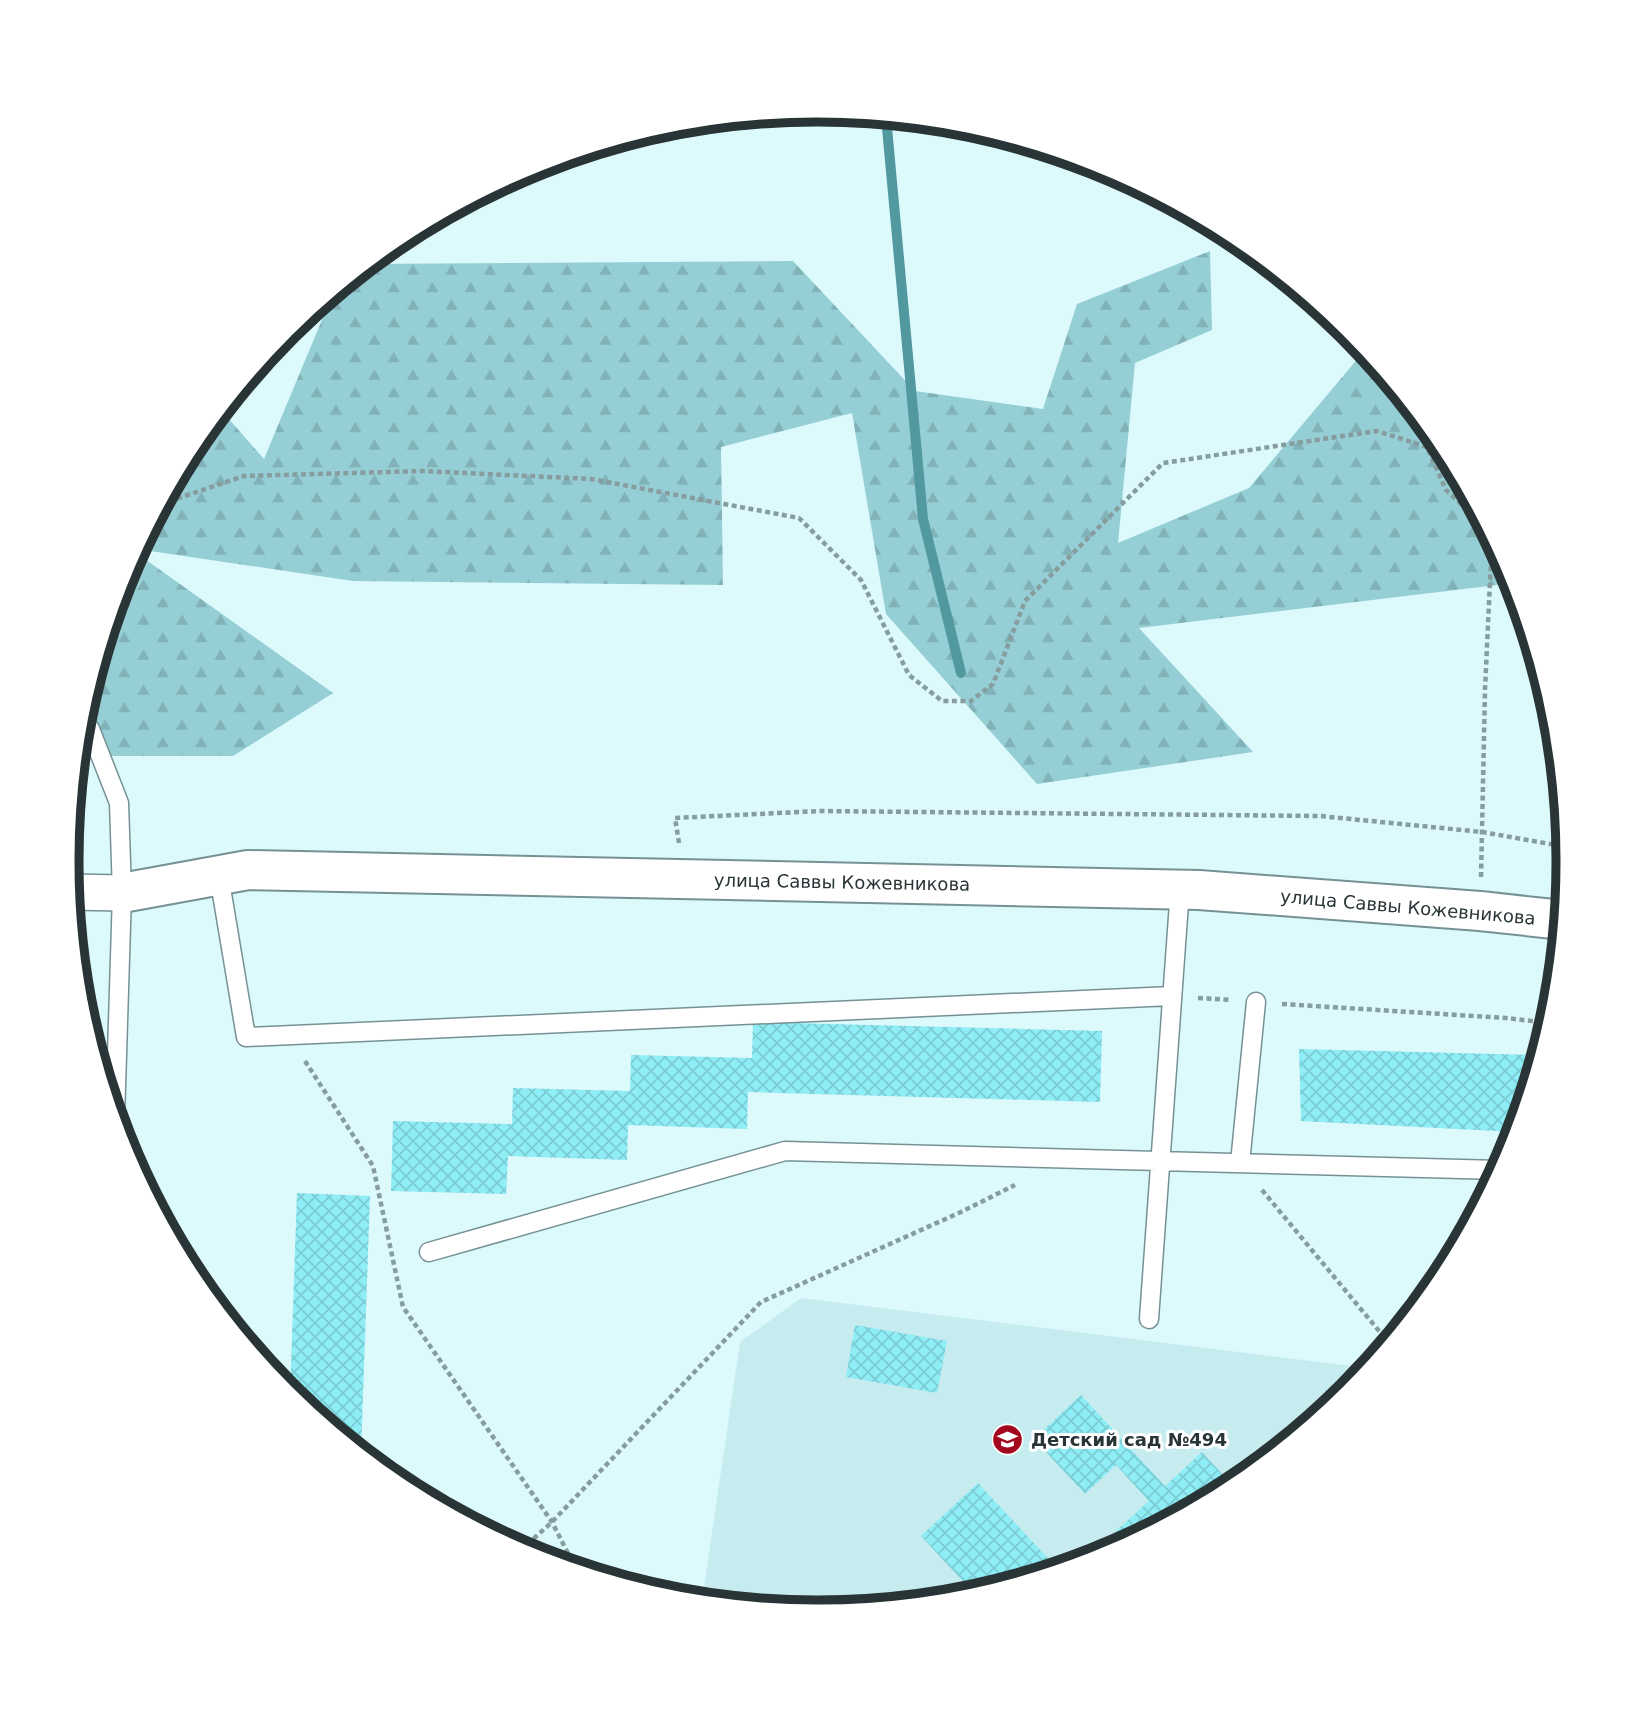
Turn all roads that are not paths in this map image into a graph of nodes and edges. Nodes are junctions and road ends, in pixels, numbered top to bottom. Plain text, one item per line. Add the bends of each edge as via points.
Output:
1 (91, 731) edge
2 (219, 876) junction
3 (1180, 889) junction
4 (80, 892) edge
5 (122, 893) junction
6 (1554, 919) edge
7 (1172, 996) junction
8 (1256, 1002) road end
9 (116, 1091) edge
10 (1160, 1161) junction
11 (1240, 1163) junction
12 (1488, 1171) edge
13 (429, 1252) dead end
14 (1149, 1319) dead end

1 - 5 lane via 119,803
2 - 3 street, улица Саввы Кожевникова via 248,870
2 - 5 street, улица Саввы Кожевникова
2 - 7 lane via 246,1037
3 - 6 street, улица Саввы Кожевникова
3 - 7 lane
4 - 5 street
5 - 9 lane
7 - 10 lane
8 - 11 lane
10 - 11 lane
10 - 13 lane via 785,1151
10 - 14 lane
11 - 12 lane

